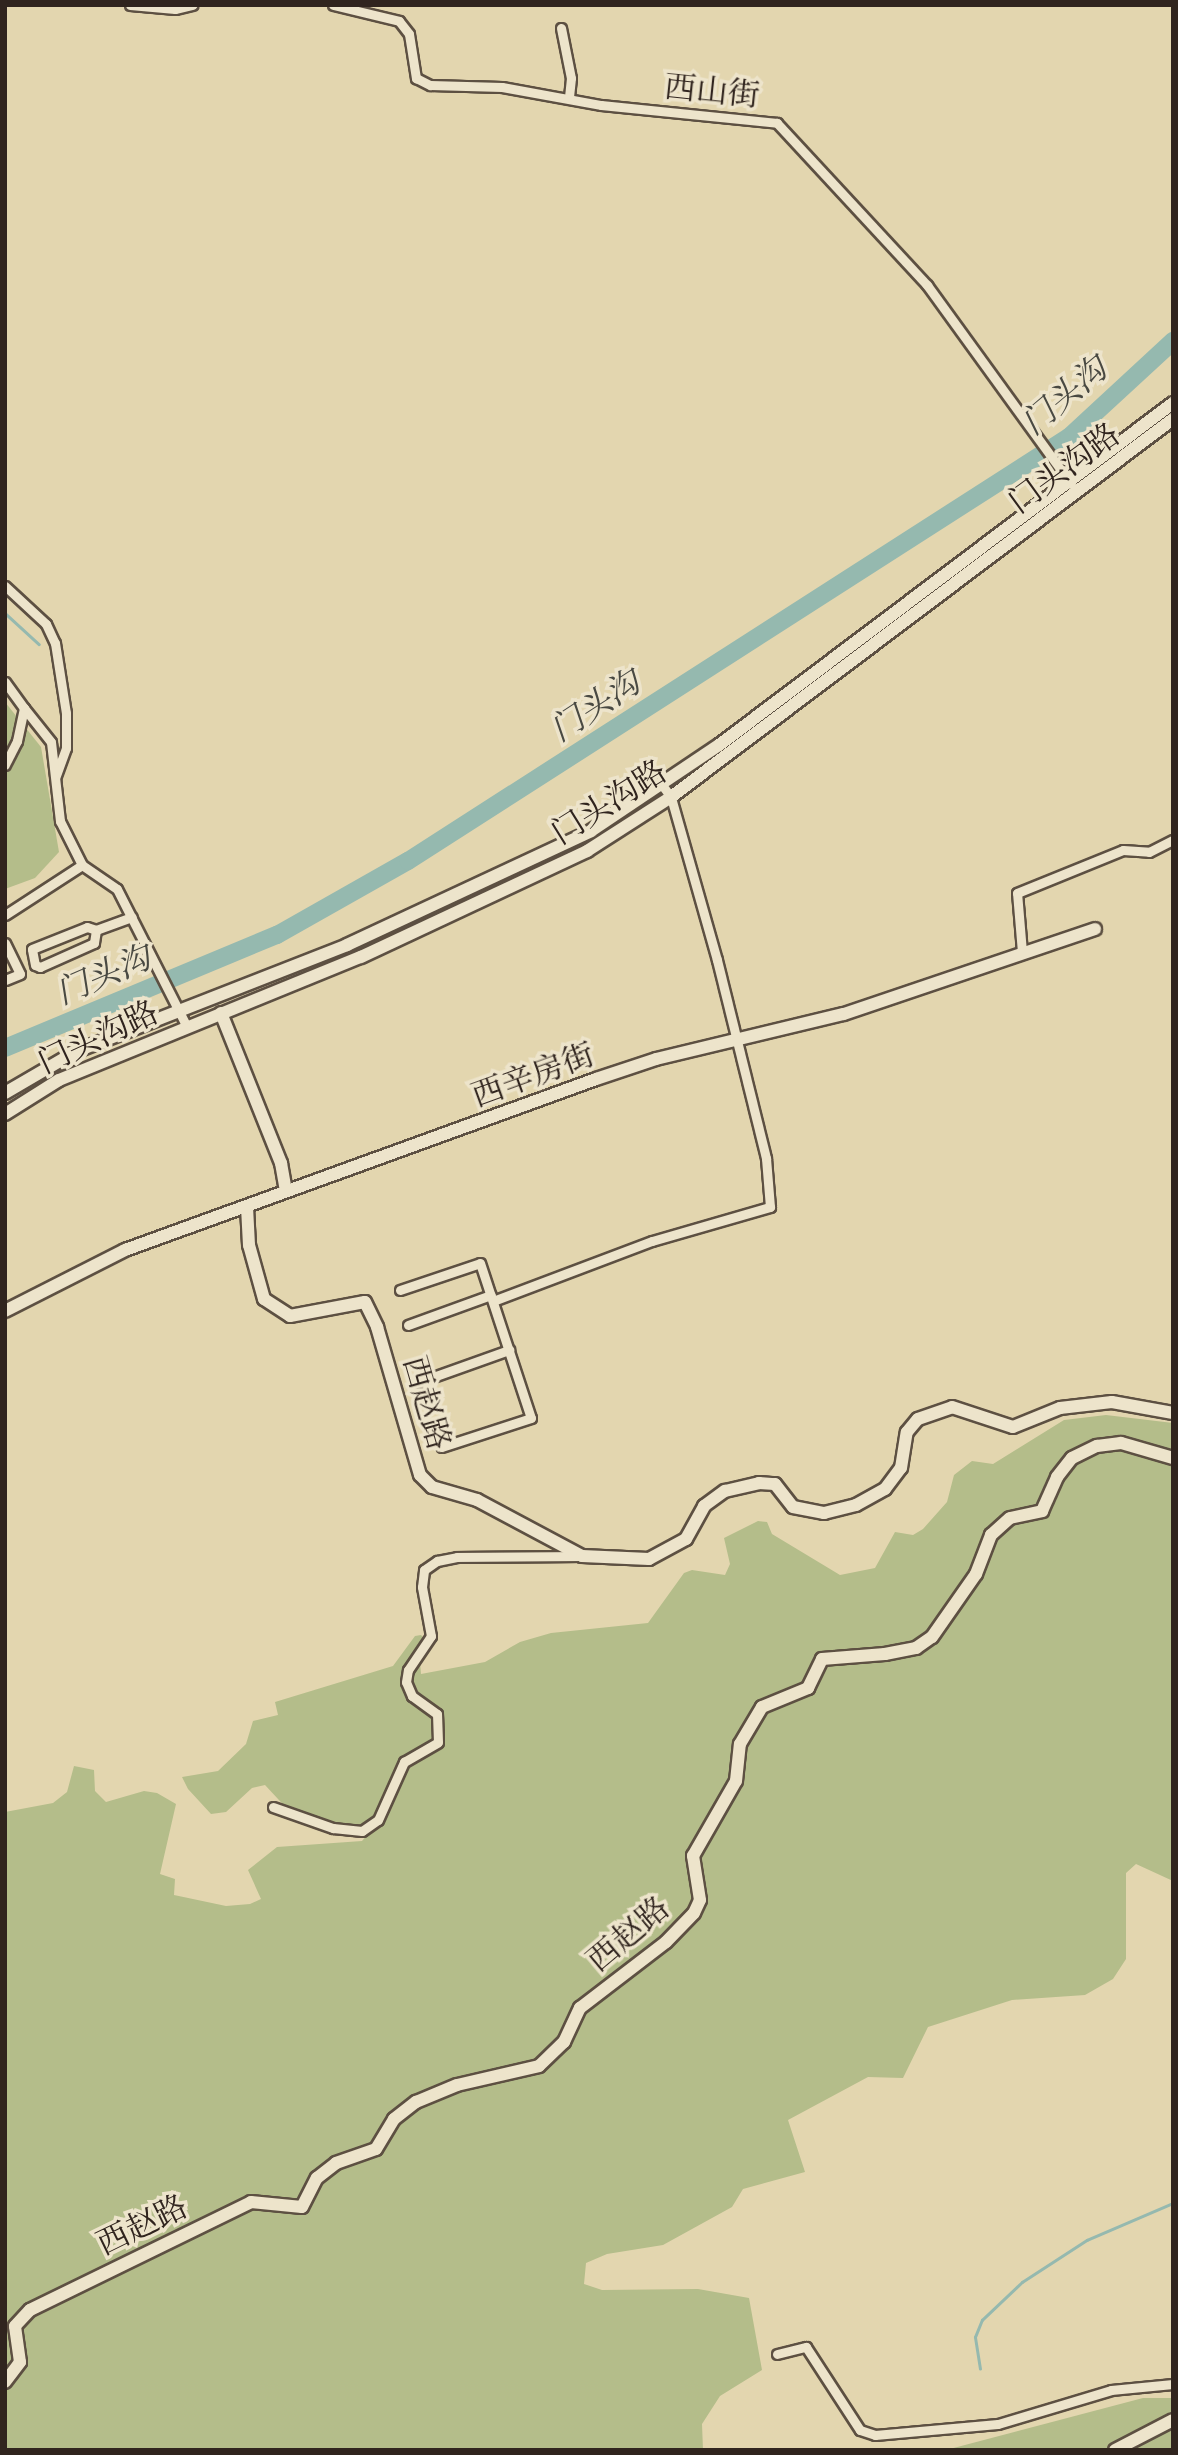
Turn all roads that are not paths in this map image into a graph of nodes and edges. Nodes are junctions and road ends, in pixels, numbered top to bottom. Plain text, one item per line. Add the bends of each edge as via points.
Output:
1 (130, 5) edge
2 (192, 5) edge
3 (333, 5) edge
4 (561, 28) dead end
5 (569, 96) junction
6 (1173, 403) edge
7 (1173, 419) edge
8 (1072, 486) junction
9 (5, 586) edge
10 (5, 682) edge
11 (24, 708) junction
12 (5, 765) edge
13 (56, 776) junction
14 (662, 785) junction
15 (671, 797) junction
16 (1173, 840) edge
17 (82, 865) junction
18 (5, 915) edge
19 (132, 917) junction
20 (1095, 929) dead end
21 (96, 930) junction
22 (5, 943) edge
23 (1022, 952) junction
24 (5, 981) edge
25 (180, 1012) junction
26 (221, 1013) junction
27 (186, 1025) junction
28 (737, 1041) junction
29 (5, 1094) edge
30 (5, 1114) edge
31 (286, 1191) junction
32 (247, 1206) junction
33 (400, 1290) dead end
34 (492, 1298) junction
35 (5, 1311) edge
36 (408, 1325) dead end
37 (509, 1350) junction
38 (419, 1382) dead end
39 (1173, 1413) edge
40 (442, 1447) dead end
41 (1173, 1458) edge
42 (582, 1556) junction
43 (273, 1807) dead end
44 (777, 2354) dead end
45 (5, 2382) edge
46 (1173, 2384) edge
47 (1173, 2420) edge
48 (1115, 2450) edge

1 - 2 street
3 - 5 street, 西山街 via 399,21 409,34 416,78 430,85 502,87
4 - 5 street via 571,78
5 - 8 street, 西山街 via 601,105 777,123 927,285
6 - 8 street, 门头沟路
7 - 8 street, 门头沟路
8 - 14 street, 门头沟路
8 - 15 street, 门头沟路
9 - 13 street via 46,624 55,643 66,736
10 - 11 street
11 - 12 street via 17,741
11 - 13 street via 51,742
13 - 17 street via 60,821
14 - 15 street
14 - 25 street, 门头沟路 via 591,831 480,887
15 - 26 street, 门头沟路 via 587,851 360,957
15 - 28 street
16 - 23 street via 1149,852 1123,850 1017,893
17 - 18 street
17 - 19 street via 117,889
19 - 21 street
19 - 25 street
20 - 23 street, 西辛房街
21 - 21 street via 87,927 32,949 35,965 40,967 94,943
22 - 24 street via 20,974
23 - 28 street, 西辛房街 via 844,1014
25 - 27 street
25 - 29 street, 门头沟路 via 77,1051
26 - 27 street, 门头沟路
26 - 31 street via 281,1163
27 - 30 street, 门头沟路 via 59,1080
28 - 31 street, 西辛房街 via 596,1079
28 - 34 street via 766,1158 770,1207 652,1241
31 - 32 street, 西辛房街
32 - 35 street, 西辛房街 via 125,1250
32 - 42 street, 西赵路 via 249,1245 264,1299 290,1316 365,1302 377,1327 420,1475 432,1487 477,1500
33 - 34 street via 480,1264
34 - 36 street
34 - 37 street
37 - 38 street
37 - 40 street via 531,1418
39 - 42 street, 西赵路 via 1112,1402 1060,1408 1013,1427 952,1407 918,1419 907,1432 901,1468 885,1489 856,1505 824,1513 793,1507 775,1484 759,1483 725,1491 704,1506 686,1539 649,1559
41 - 45 street, 西赵路 via 1121,1443 1097,1446 1072,1458 1057,1477 1042,1511 1010,1518 992,1535 976,1574 932,1637 916,1648 822,1659 808,1688 762,1707 740,1744 736,1781 693,1856 700,1900 694,1913 656,1950 580,2008 564,2042 539,2066 457,2085 416,2102 394,2119 376,2150 336,2164 317,2178 302,2207 251,2202 30,2310 15,2326 20,2362
42 - 43 street via 457,1557 436,1561 424,1570 422,1587 431,1636 408,1670 407,1682 412,1696 437,1714 438,1742 404,1762 378,1820 362,1831 333,1828
44 - 46 street via 806,2347 860,2430 874,2435 998,2424 1111,2390
47 - 48 street

